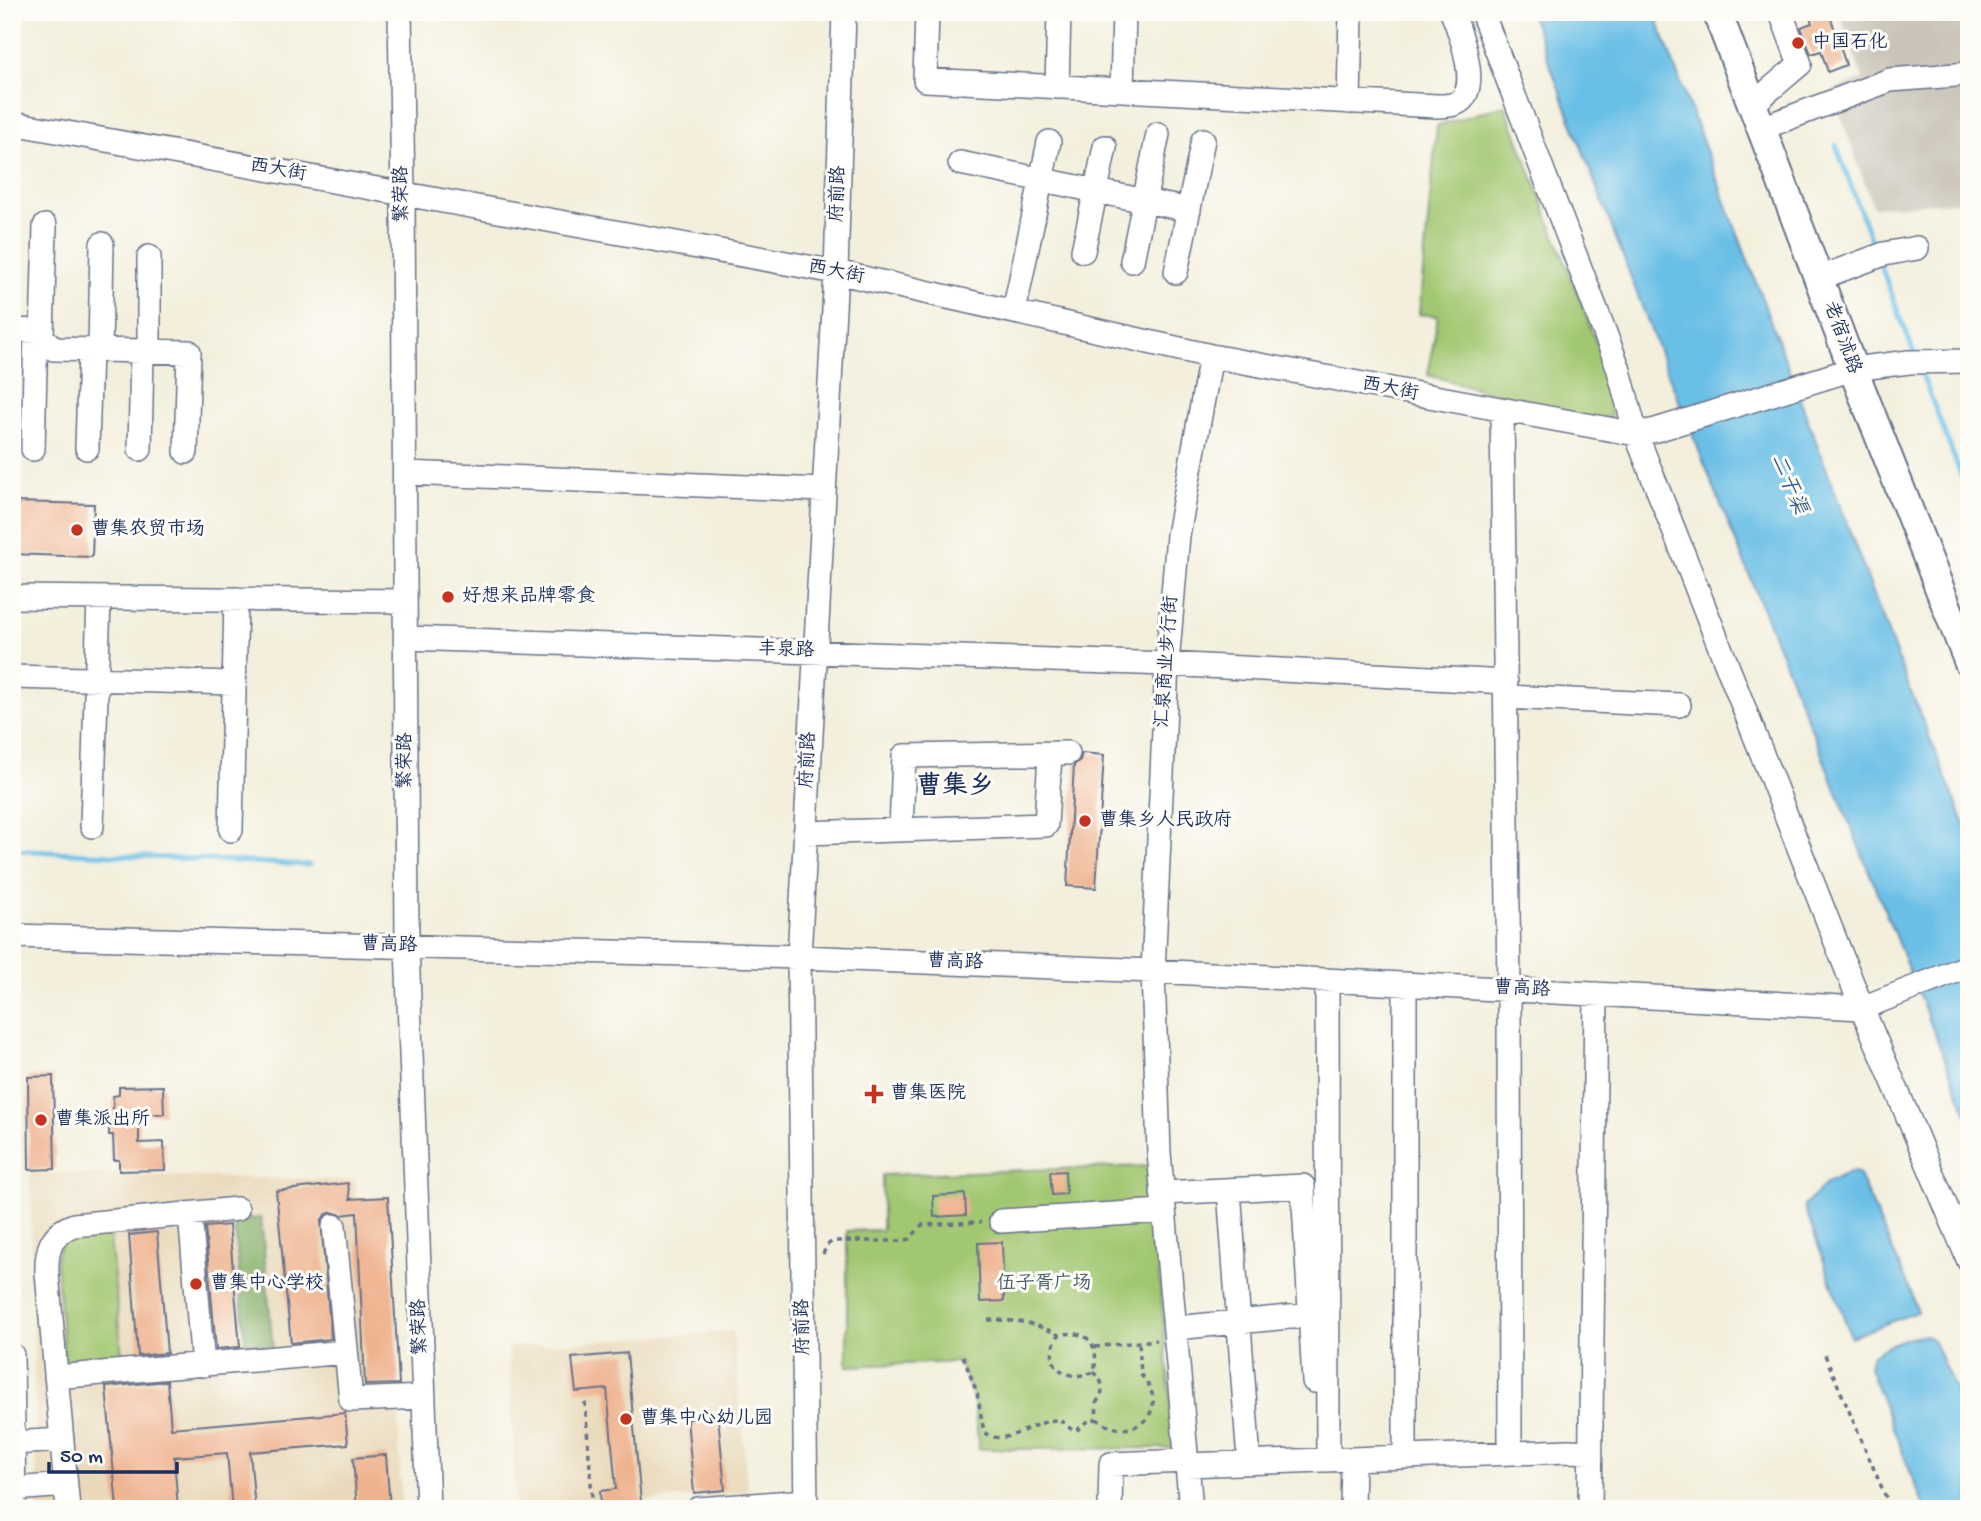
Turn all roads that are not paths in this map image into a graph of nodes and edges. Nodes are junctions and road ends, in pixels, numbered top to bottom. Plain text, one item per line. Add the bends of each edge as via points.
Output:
1 (400, 12) edge
2 (844, 12) edge
3 (926, 12) edge
4 (1059, 12) edge
5 (1125, 12) edge
6 (1351, 12) edge
7 (1452, 12) edge
8 (1482, 12) edge
9 (1717, 12) edge
10 (1778, 12) edge
11 (1969, 74) edge
12 (1057, 87) junction
13 (1122, 90) junction
14 (1349, 102) junction
15 (1757, 116) junction
16 (12, 123) edge
17 (1158, 134) dead end
18 (1203, 140) dead end
19 (1049, 142) dead end
20 (1105, 147) dead end
21 (960, 163) dead end
22 (1041, 180) junction
23 (1096, 191) junction
24 (403, 194) junction
25 (1144, 201) junction
26 (1189, 210) junction
27 (46, 226) dead end
28 (102, 244) dead end
29 (1917, 248) dead end
30 (1083, 251) dead end
31 (149, 257) dead end
32 (1132, 261) dead end
33 (836, 272) junction
34 (1176, 272) dead end
35 (1819, 278) junction
36 (1014, 312) junction
37 (12, 330) edge
38 (39, 334) junction
39 (95, 350) junction
40 (145, 351) junction
41 (1211, 356) junction
42 (1969, 361) edge
43 (1853, 369) junction
44 (1502, 411) junction
45 (1646, 432) junction
46 (87, 448) dead end
47 (33, 449) dead end
48 (140, 449) dead end
49 (186, 452) dead end
50 (405, 473) junction
51 (824, 490) junction
52 (12, 597) edge
53 (99, 598) junction
54 (236, 599) junction
55 (405, 601) junction
56 (406, 638) junction
57 (815, 652) junction
58 (1969, 663) edge
59 (1167, 664) junction
60 (12, 677) edge
61 (96, 679) junction
62 (234, 683) junction
63 (1506, 689) junction
64 (1679, 705) dead end
65 (92, 826) dead end
66 (231, 830) dead end
67 (901, 830) junction
68 (805, 833) junction
69 (12, 936) edge
70 (407, 946) junction
71 (799, 957) junction
72 (1969, 966) edge
73 (1153, 971) junction
74 (1327, 980) junction
75 (1405, 984) junction
76 (1509, 989) junction
77 (1596, 994) junction
78 (1862, 1008) junction
79 (1229, 1189) junction
80 (1163, 1202) junction
81 (237, 1209) dead end
82 (190, 1214) junction
83 (1001, 1221) road end
84 (334, 1226) dead end
85 (1969, 1262) edge
86 (1310, 1315) junction
87 (1239, 1322) junction
88 (1175, 1330) junction
89 (346, 1352) junction
90 (12, 1355) edge
91 (204, 1365) junction
92 (56, 1377) junction
93 (424, 1397) junction
94 (1317, 1437) dead end
95 (62, 1440) junction
96 (13, 1443) edge
97 (1248, 1447) dead end
98 (1590, 1452) junction
99 (1510, 1453) junction
100 (1405, 1457) junction
101 (1353, 1458) junction
102 (1328, 1460) junction
103 (1187, 1463) junction
104 (66, 1485) junction
105 (14, 1499) edge
106 (806, 1505) edge
107 (782, 1506) edge
108 (68, 1509) edge
109 (428, 1509) edge
110 (698, 1509) edge
111 (1110, 1509) edge
112 (1191, 1509) edge
113 (1352, 1509) edge
114 (1590, 1509) edge

1 - 24 street, 繁荣路
2 - 33 street, 府前路
3 - 12 street via 925,80
4 - 12 street
5 - 13 street
6 - 14 street
7 - 14 street via 1469,71 1469,83 1459,102 1437,106
8 - 45 street
9 - 15 main road, 老宿沭路
10 - 15 street via 1800,64
11 - 15 street via 1890,80
12 - 13 street
13 - 14 street
15 - 35 main road, 老宿沭路
16 - 24 street, 西大街
17 - 25 street
18 - 26 street
19 - 22 street
20 - 23 street
21 - 22 street
22 - 23 street
22 - 36 street
23 - 25 street
23 - 30 street
24 - 33 street, 西大街
24 - 50 street, 繁荣路
25 - 26 street
25 - 32 street
26 - 34 street
27 - 38 street
28 - 39 street
29 - 35 street via 1884,254
31 - 40 street
33 - 36 street, 西大街
33 - 51 street, 府前路
35 - 43 main road, 老宿沭路
36 - 41 street, 西大街
37 - 38 street
38 - 39 street via 54,349
38 - 47 street
39 - 40 street
39 - 46 street
40 - 48 street
40 - 49 street via 189,352
41 - 44 street, 西大街
41 - 59 street, 汇泉商业步行街 via 1178,534
42 - 43 street
43 - 45 street
43 - 58 main road, 老宿沭路
44 - 45 street, 西大街
44 - 63 street
45 - 78 street
50 - 51 street
50 - 55 street, 繁荣路
51 - 57 street, 府前路
52 - 53 street
53 - 54 street
53 - 61 street
54 - 55 street
54 - 62 street
55 - 56 street, 繁荣路
56 - 57 street, 丰泉路
56 - 70 street, 繁荣路
57 - 59 street, 丰泉路
57 - 68 street, 府前路
59 - 63 street, 丰泉路
59 - 73 street, 汇泉商业步行街
60 - 61 street
61 - 62 street
61 - 65 street
62 - 66 street
63 - 64 street, 丰泉路
63 - 76 street
67 - 67 street via 1046,825 1059,754 904,756
67 - 68 street
68 - 71 street, 府前路
69 - 70 street, 曹高路
70 - 71 street, 曹高路
70 - 93 street, 繁荣路
71 - 73 street, 曹高路
71 - 106 street, 府前路
72 - 78 street, 曹高路
73 - 74 street, 曹高路
73 - 80 street, 汇泉商业步行街
74 - 75 street, 曹高路
74 - 102 street
75 - 76 street, 曹高路
75 - 100 street
76 - 77 street, 曹高路
76 - 99 street
77 - 78 street, 曹高路
77 - 98 street
78 - 85 street
79 - 80 street
79 - 86 street via 1303,1186
79 - 87 street
80 - 83 street
80 - 88 street, 汇泉商业步行街
81 - 82 street
82 - 91 street
82 - 92 street via 74,1225 54,1236 46,1259
84 - 89 street
86 - 87 street
86 - 94 street
87 - 88 street
87 - 97 street
88 - 103 street, 汇泉商业步行街
89 - 91 street
89 - 93 street via 351,1400
90 - 96 street
91 - 92 street
92 - 95 street
93 - 109 street, 繁荣路
95 - 96 street
95 - 104 street
96 - 105 street
98 - 99 street
98 - 114 street
99 - 100 street
100 - 101 street
101 - 102 street
101 - 113 street
102 - 103 street
103 - 111 street via 1111,1464
103 - 112 street, 汇泉商业步行街
104 - 105 street
104 - 108 street
106 - 107 street
107 - 110 street

